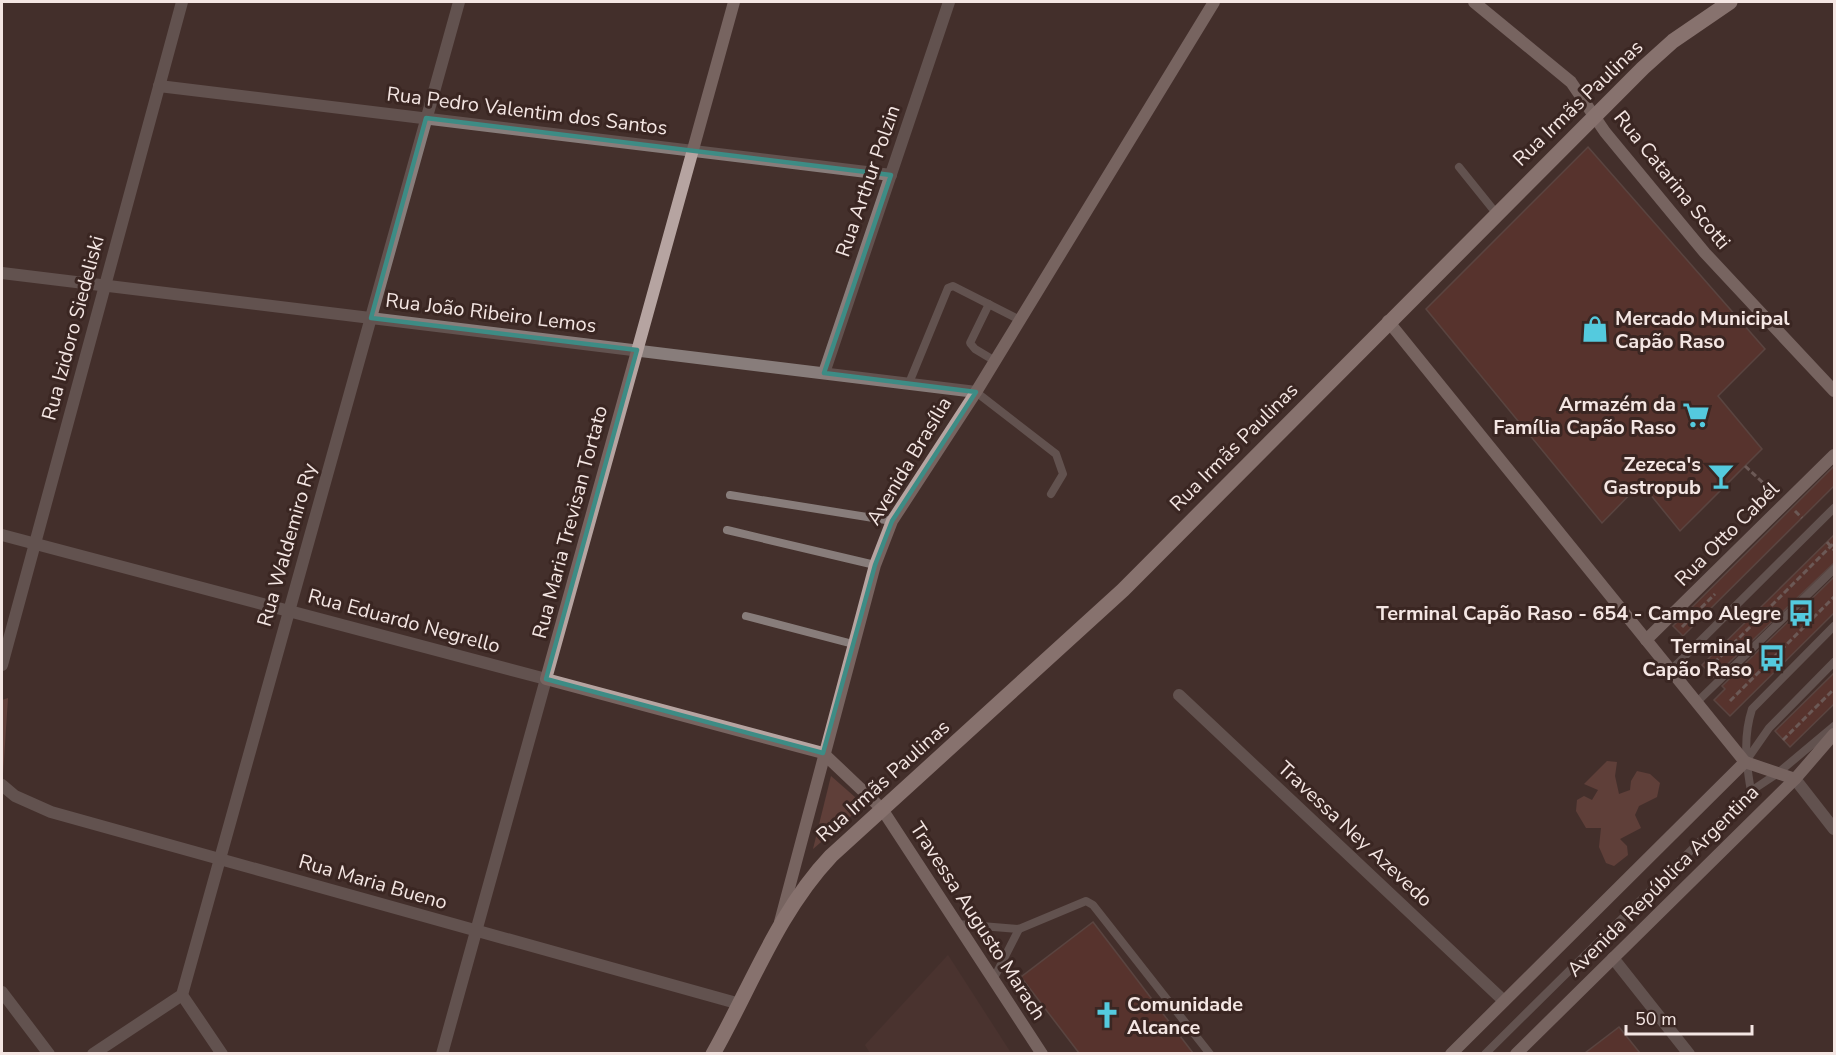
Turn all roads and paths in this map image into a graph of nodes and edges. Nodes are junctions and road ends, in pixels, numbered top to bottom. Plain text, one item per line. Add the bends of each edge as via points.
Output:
1 (182, 2) edge
2 (459, 2) edge
3 (734, 2) edge
4 (950, 2) edge
5 (1214, 2) edge
6 (1474, 2) edge
7 (1730, 2) edge
8 (159, 86) junction
9 (1593, 115) junction
10 (426, 118) junction
11 (693, 151) junction
12 (1459, 167) dead end
13 (891, 175) junction
14 (1496, 213) junction
15 (2, 273) edge
16 (105, 285) junction
17 (988, 304) junction
18 (371, 318) junction
19 (1020, 320) junction
20 (1388, 321) junction
21 (638, 350) junction
22 (996, 361) junction
23 (824, 373) junction
24 (909, 383) junction
25 (1834, 391) edge
26 (976, 392) junction
27 (1834, 455) edge
28 (1744, 466) dead end
29 (1774, 493) dead end
30 (1051, 494) dead end
31 (730, 495) dead end
32 (1834, 508) edge
33 (1797, 513) dead end
34 (1802, 518) dead end
35 (892, 521) junction
36 (727, 530) dead end
37 (2, 535) edge
38 (1827, 543) dead end
39 (34, 544) junction
40 (1833, 547) edge
41 (875, 565) junction
42 (1834, 569) edge
43 (1834, 597) edge
44 (289, 611) junction
45 (746, 616) dead end
46 (1834, 626) edge
47 (1646, 639) junction
48 (853, 644) junction
49 (1834, 662) edge
50 (1714, 663) dead end
51 (2, 665) edge
52 (1671, 670) junction
53 (546, 679) junction
54 (1834, 689) edge
55 (1179, 695) dead end
56 (1731, 701) dead end
57 (1697, 702) junction
58 (1834, 726) edge
59 (1834, 734) edge
60 (1783, 740) dead end
61 (823, 753) junction
62 (1745, 762) junction
63 (1778, 773) junction
64 (1795, 779) junction
65 (2, 785) edge
66 (1751, 791) junction
67 (882, 809) junction
68 (1834, 829) edge
69 (220, 859) junction
70 (957, 924) junction
71 (777, 929) junction
72 (1019, 929) junction
73 (476, 931) junction
74 (1613, 958) junction
75 (993, 980) junction
76 (2, 992) edge
77 (182, 995) junction
78 (1504, 1001) junction
79 (740, 1004) junction
80 (1522, 1052) edge
81 (49, 1053) edge
82 (93, 1053) edge
83 (222, 1053) edge
84 (442, 1053) edge
85 (713, 1053) edge
86 (1042, 1053) edge
87 (1210, 1053) edge
88 (1451, 1053) edge
89 (1485, 1053) edge
90 (1689, 1053) edge

1 - 8 street, Rua Izidoro Siedeliski
2 - 10 street, Rua Waldemiro Ry
3 - 11 main road, Rua Maria Trevisan Tortato
4 - 13 street, Rua Arthur Polzin
5 - 19 main road, Avenida Brasília
6 - 9 main road, Rua Catarina Scotti via 1571,82
7 - 9 main road, Rua Irmãs Paulinas via 1673,41
8 - 10 street, Rua Pedro Valentim dos Santos
8 - 16 street, Rua Izidoro Siedeliski
9 - 14 main road, Rua Irmãs Paulinas
9 - 25 main road, Rua Catarina Scotti via 1726,277
10 - 11 street, Rua Pedro Valentim dos Santos
10 - 18 street, Rua Waldemiro Ry
11 - 13 street, Rua Pedro Valentim dos Santos
11 - 21 main road, Rua Maria Trevisan Tortato
12 - 14 lane
13 - 23 street, Rua Arthur Polzin
14 - 20 main road, Rua Irmãs Paulinas
15 - 16 street, Rua João Ribeiro Lemos
16 - 18 street, Rua João Ribeiro Lemos
16 - 39 street, Rua Izidoro Siedeliski
17 - 19 lane
17 - 22 lane via 970,343
17 - 24 lane via 953,286 948,288
18 - 21 street, Rua João Ribeiro Lemos
18 - 44 street, Rua Waldemiro Ry
19 - 22 main road, Avenida Brasília
20 - 47 main road
20 - 67 main road, Rua Irmãs Paulinas via 1080,631
21 - 23 street, Rua João Ribeiro Lemos
21 - 53 main road, Rua Maria Trevisan Tortato
22 - 26 main road, Avenida Brasília
23 - 24 street, Rua João Ribeiro Lemos
24 - 26 street, Rua João Ribeiro Lemos
26 - 30 lane via 1056,454 1063,474
26 - 35 main road, Avenida Brasília
27 - 47 main road, Rua Otto Cabél
28 - 29 path
31 - 35 lane
32 - 52 lane
33 - 34 path
35 - 41 main road, Avenida Brasília
36 - 41 lane
37 - 39 street, Rua Eduardo Negrello
38 - 40 path
39 - 44 street, Rua Eduardo Negrello
39 - 51 street, Rua Izidoro Siedeliski
40 - 50 path
41 - 48 main road, Avenida Brasília
42 - 57 lane
43 - 56 path
44 - 53 street, Rua Eduardo Negrello
44 - 69 street, Rua Waldemiro Ry
45 - 48 lane
46 - 62 lane via 1752,709
47 - 52 main road
48 - 61 main road, Avenida Brasília
49 - 62 lane via 1769,728
52 - 57 main road
53 - 61 main road, Rua Eduardo Negrello
53 - 73 street, Rua Maria Trevisan Tortato
54 - 60 path
55 - 78 street, Travessa Ney Azevedo
57 - 62 main road
58 - 63 lane
59 - 64 main road, Avenida República Argentina
61 - 67 main road, Rua Eduardo Negrello
61 - 71 main road, Avenida Brasília
62 - 63 main road
62 - 66 lane
62 - 78 main road, Avenida República Argentina
63 - 64 main road
63 - 66 lane
64 - 68 street
64 - 74 main road, Avenida República Argentina
65 - 69 street, Rua Maria Bueno via 15,796 51,812
66 - 89 lane
67 - 70 main road, Travessa Augusto Marach
67 - 71 main road, Rua Irmãs Paulinas via 815,873
69 - 73 street, Rua Maria Bueno
69 - 77 street, Rua Waldemiro Ry
70 - 72 lane
70 - 75 main road, Travessa Augusto Marach
71 - 79 main road, Avenida Brasília
72 - 75 lane
72 - 87 lane via 1079,902 1093,905
73 - 79 street, Rua Maria Bueno
73 - 84 street, Rua Maria Trevisan Tortato
74 - 80 main road, Avenida República Argentina
74 - 90 street
75 - 86 main road, Travessa Augusto Marach
76 - 81 street
77 - 82 street
77 - 83 street
78 - 88 main road, Avenida República Argentina
79 - 85 main road, Avenida Brasília

